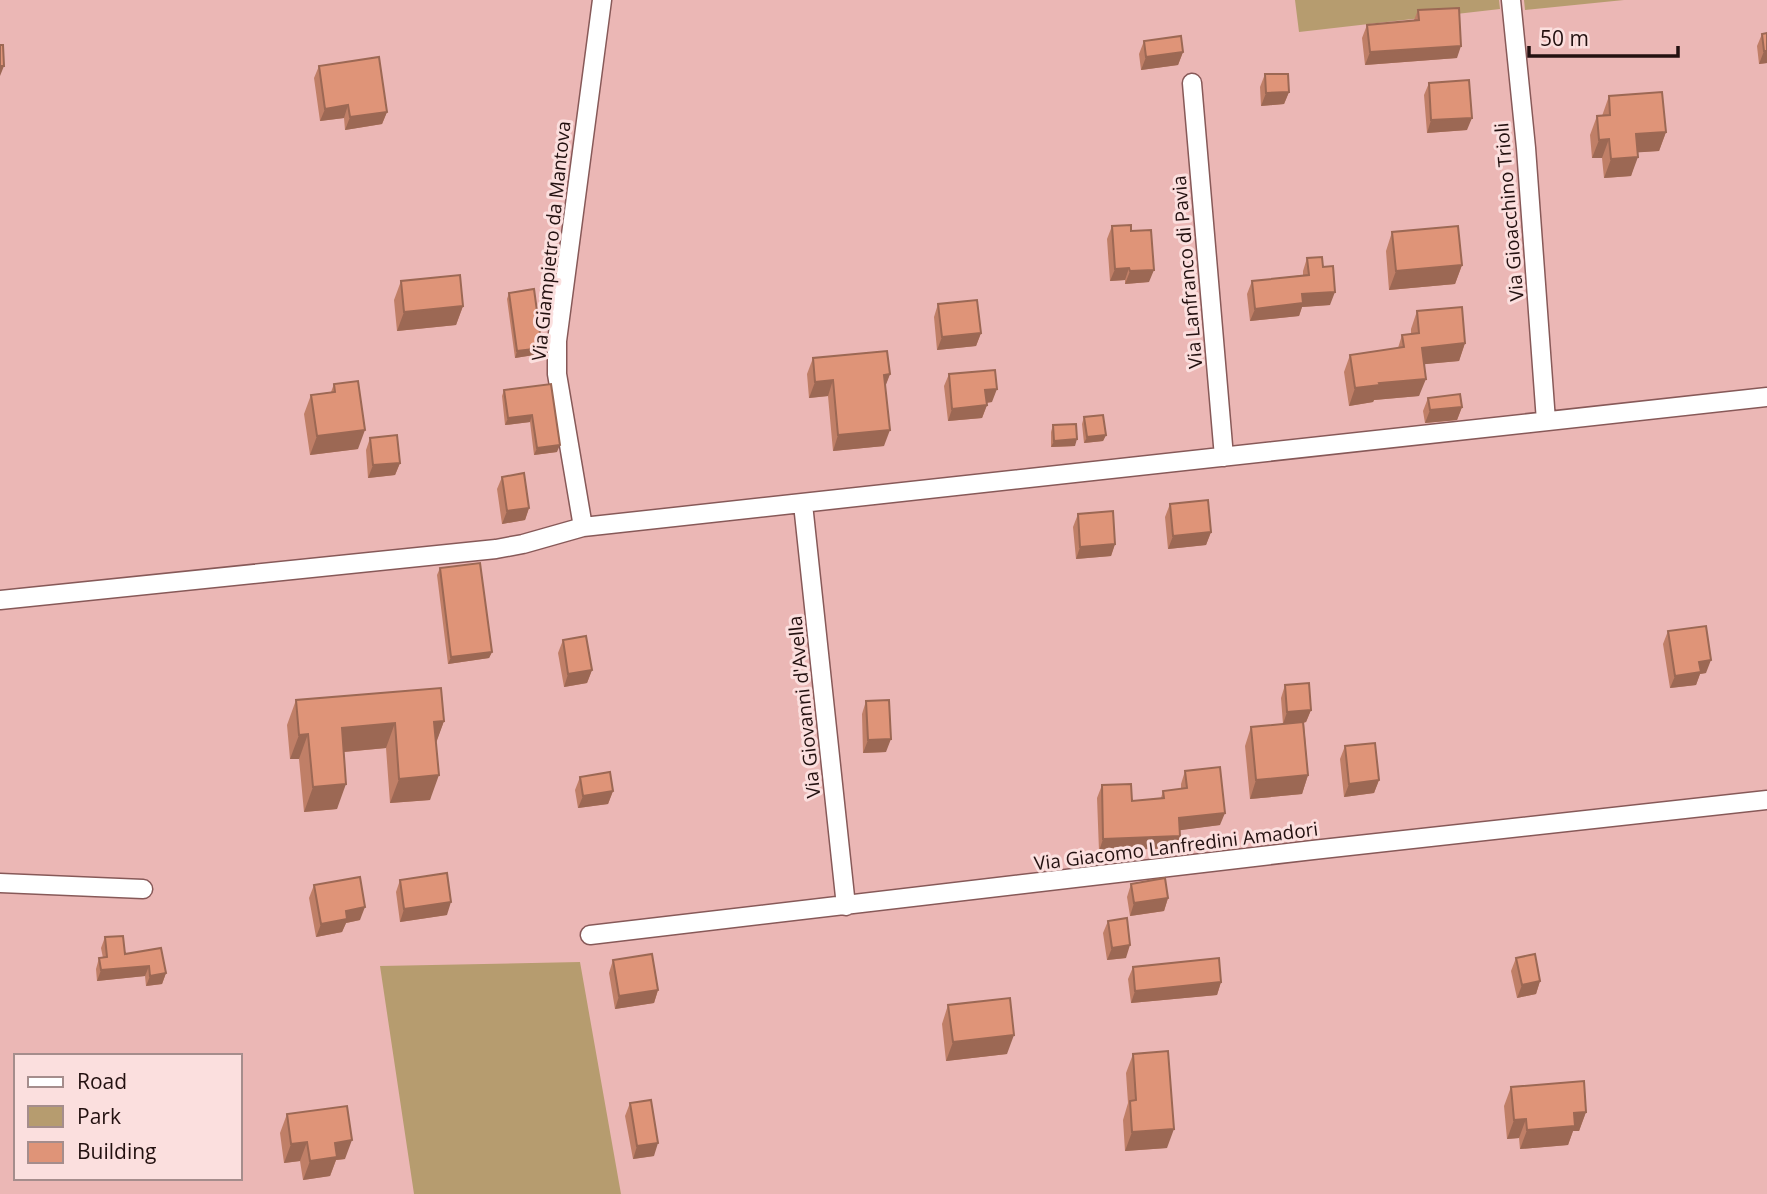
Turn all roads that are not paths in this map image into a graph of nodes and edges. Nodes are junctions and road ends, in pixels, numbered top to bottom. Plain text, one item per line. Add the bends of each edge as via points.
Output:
1 (602, 0) edge
2 (1511, 0) edge
3 (1192, 83) dead end
4 (1767, 397) edge
5 (1546, 421) junction
6 (1224, 457) junction
7 (803, 504) junction
8 (583, 527) junction
9 (0, 600) edge
10 (1767, 800) edge
11 (0, 883) edge
12 (142, 889) dead end
13 (846, 906) junction
14 (590, 935) dead end

1 - 8 street, Via Giampietro da Mantova via 557,356
2 - 5 street, Via Gioacchino Trioli
3 - 6 street, Via Lanfranco di Pavia
4 - 5 street
5 - 6 street
6 - 7 street
7 - 8 street
7 - 13 street, Via Giovanni d'Avella
8 - 9 street via 496,549
10 - 13 street, Via Giacomo Lanfredini Amadori
11 - 12 street
13 - 14 street, Via Giacomo Lanfredini Amadori

